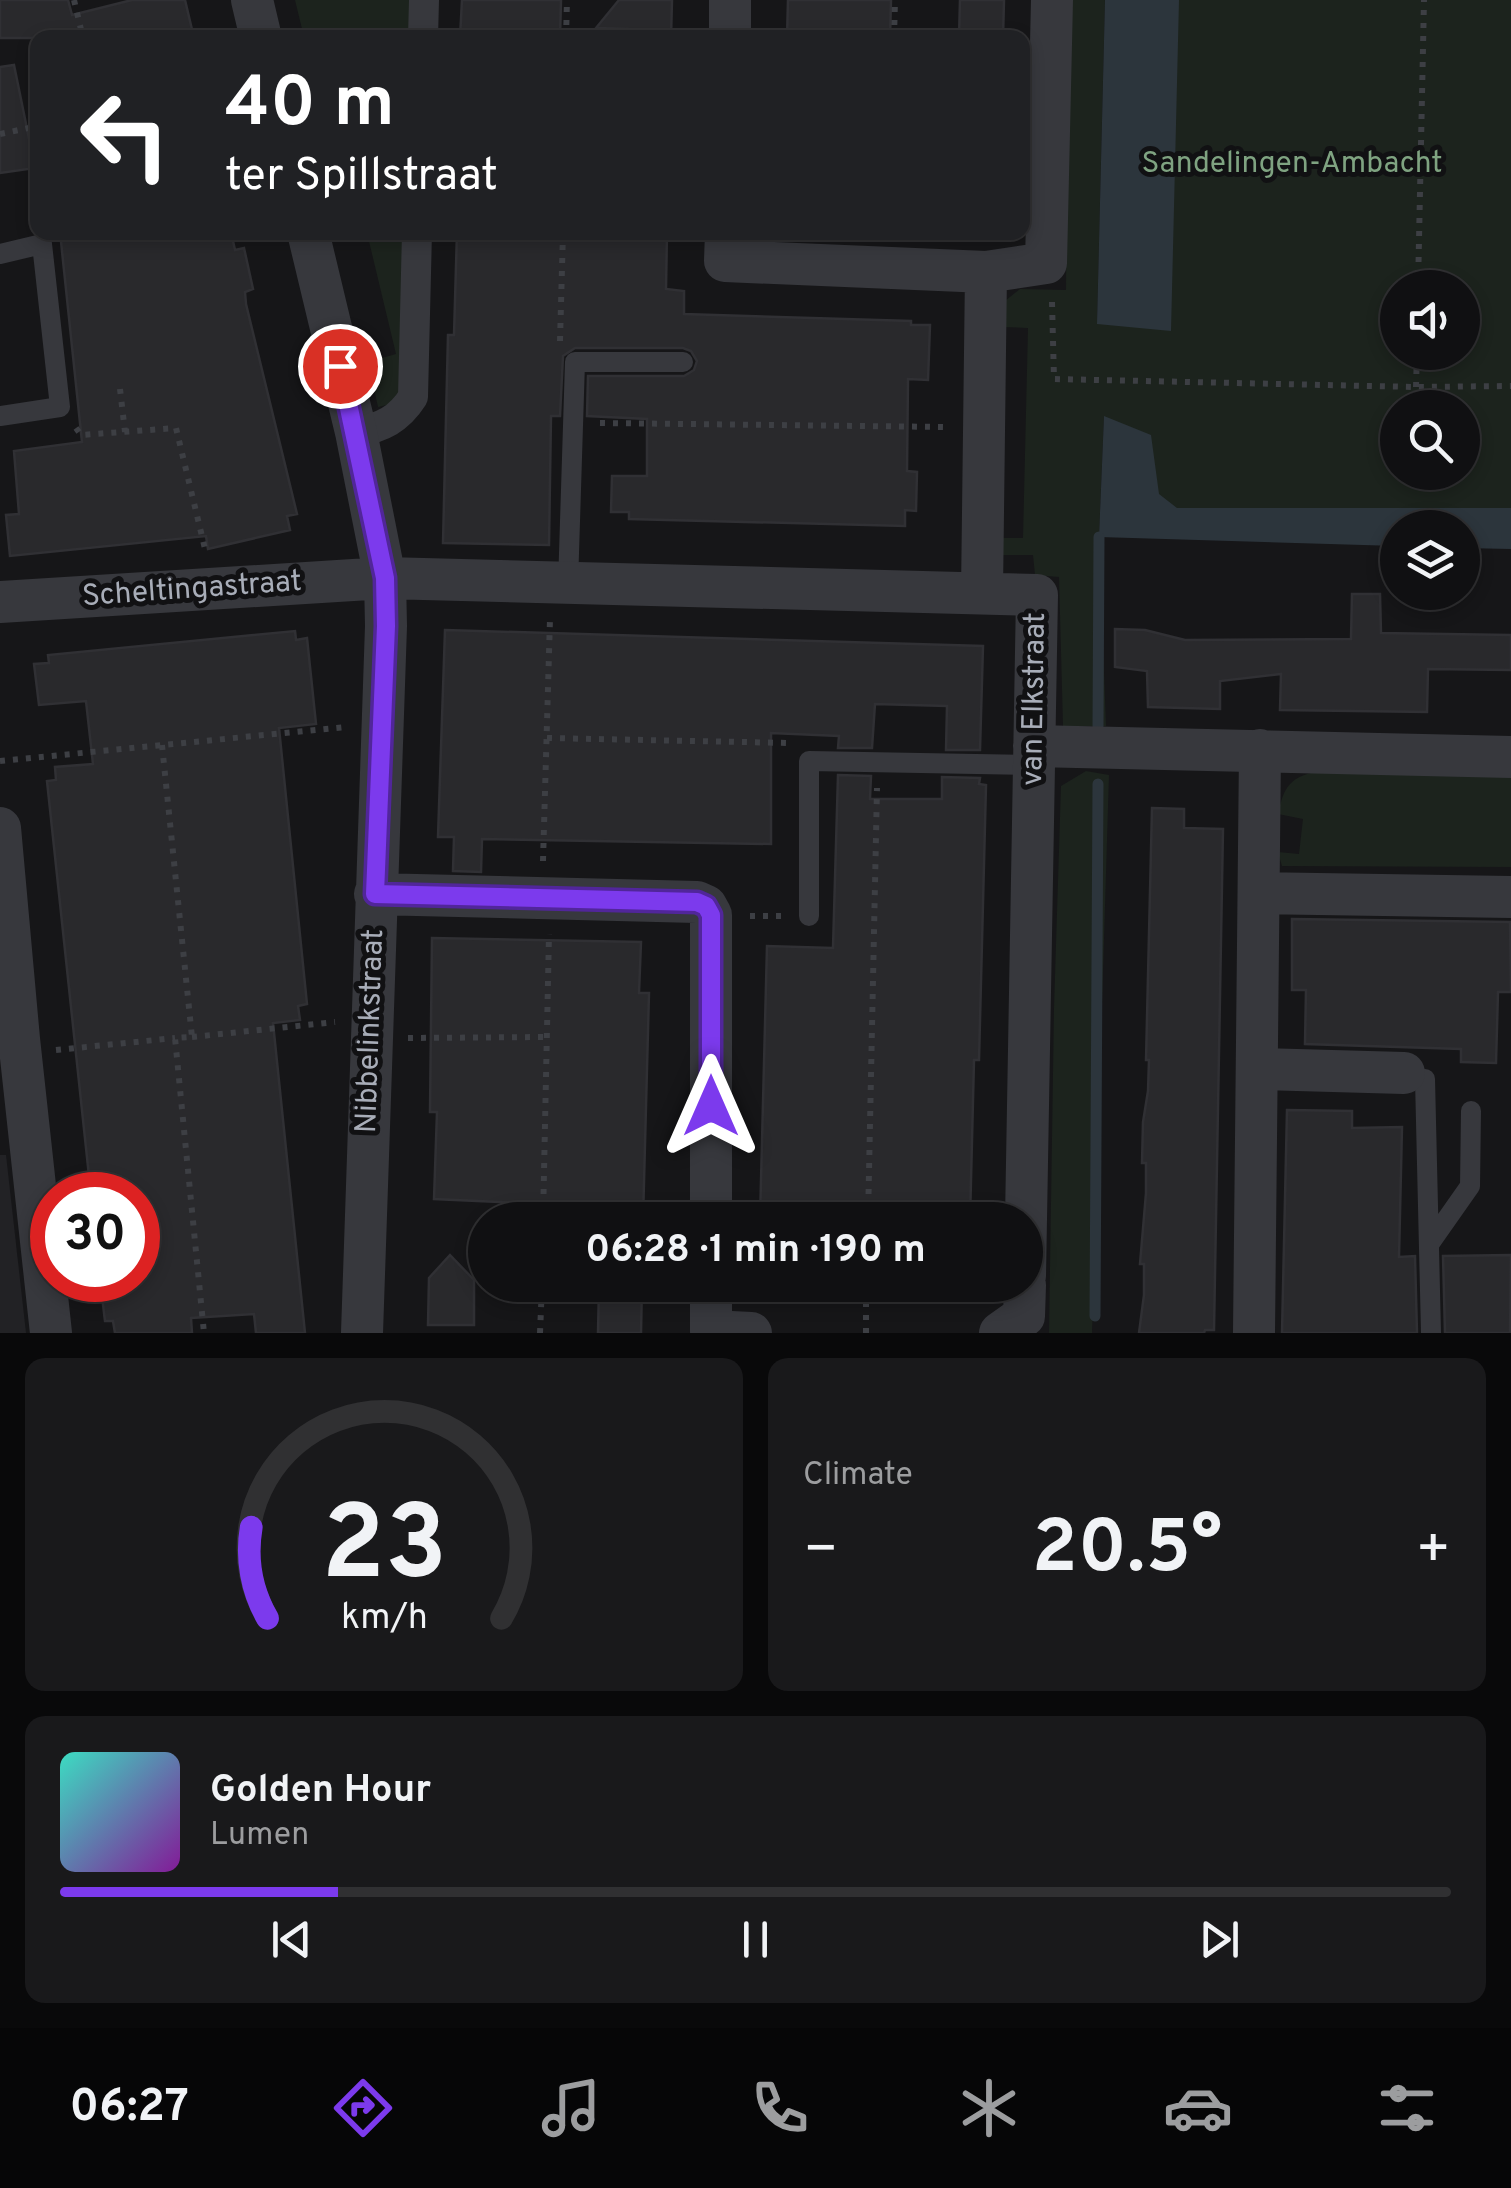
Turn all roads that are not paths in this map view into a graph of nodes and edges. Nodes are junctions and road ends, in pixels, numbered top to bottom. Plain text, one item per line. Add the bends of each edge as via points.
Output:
1 (252, 0) edge
2 (424, 0) edge
3 (730, 0) edge
4 (1052, 0) edge
5 (259, 30) edge
6 (422, 30) edge
7 (730, 30) edge
8 (310, 240) edge
9 (417, 240) edge
10 (726, 240) edge
11 (0, 254) edge
12 (986, 272) junction
13 (683, 362) dead end
14 (0, 416) edge
15 (356, 432) junction
16 (385, 578) junction
17 (560, 584) junction
18 (982, 592) junction
19 (0, 602) edge
20 (1260, 750) junction
21 (1034, 756) junction
22 (1511, 757) edge
23 (0, 828) edge
24 (1260, 893) junction
25 (375, 894) junction
26 (1511, 897) edge
27 (809, 916) road end
28 (1258, 1069) junction
29 (1414, 1076) joint
30 (1471, 1111) dead end
31 (711, 1202) edge
32 (1026, 1202) edge
33 (1430, 1243) junction
34 (711, 1302) edge
35 (1024, 1302) edge
36 (51, 1333) edge
37 (362, 1333) edge
38 (751, 1333) edge
39 (1000, 1333) edge
40 (1254, 1333) edge
41 (1432, 1333) edge

1 - 5 street
2 - 6 street
3 - 7 street
4 - 12 street via 1046,263
8 - 15 street, Nibbelinkstraat
9 - 15 street via 413,397 377,429
10 - 12 street via 726,262
11 - 14 lane via 42,244 60,408
12 - 18 street
13 - 17 lane via 575,362
15 - 16 street, Nibbelinkstraat
16 - 17 street, van Elkstraat
16 - 19 street, Scheltingastraat
16 - 25 street, Nibbelinkstraat
17 - 18 street, van Elkstraat
18 - 21 street, van Elkstraat via 1037,595
20 - 21 street
20 - 22 street
20 - 24 street
21 - 27 lane via 809,761
21 - 32 street, van Elkstraat
23 - 36 street
24 - 26 street
24 - 28 street
25 - 31 street via 706,906
25 - 37 street, Nibbelinkstraat
28 - 29 street
28 - 40 street
29 - 33 lane
30 - 33 lane via 1470,1186
33 - 41 lane
34 - 38 street via 711,1330
35 - 39 street via 1024,1316

